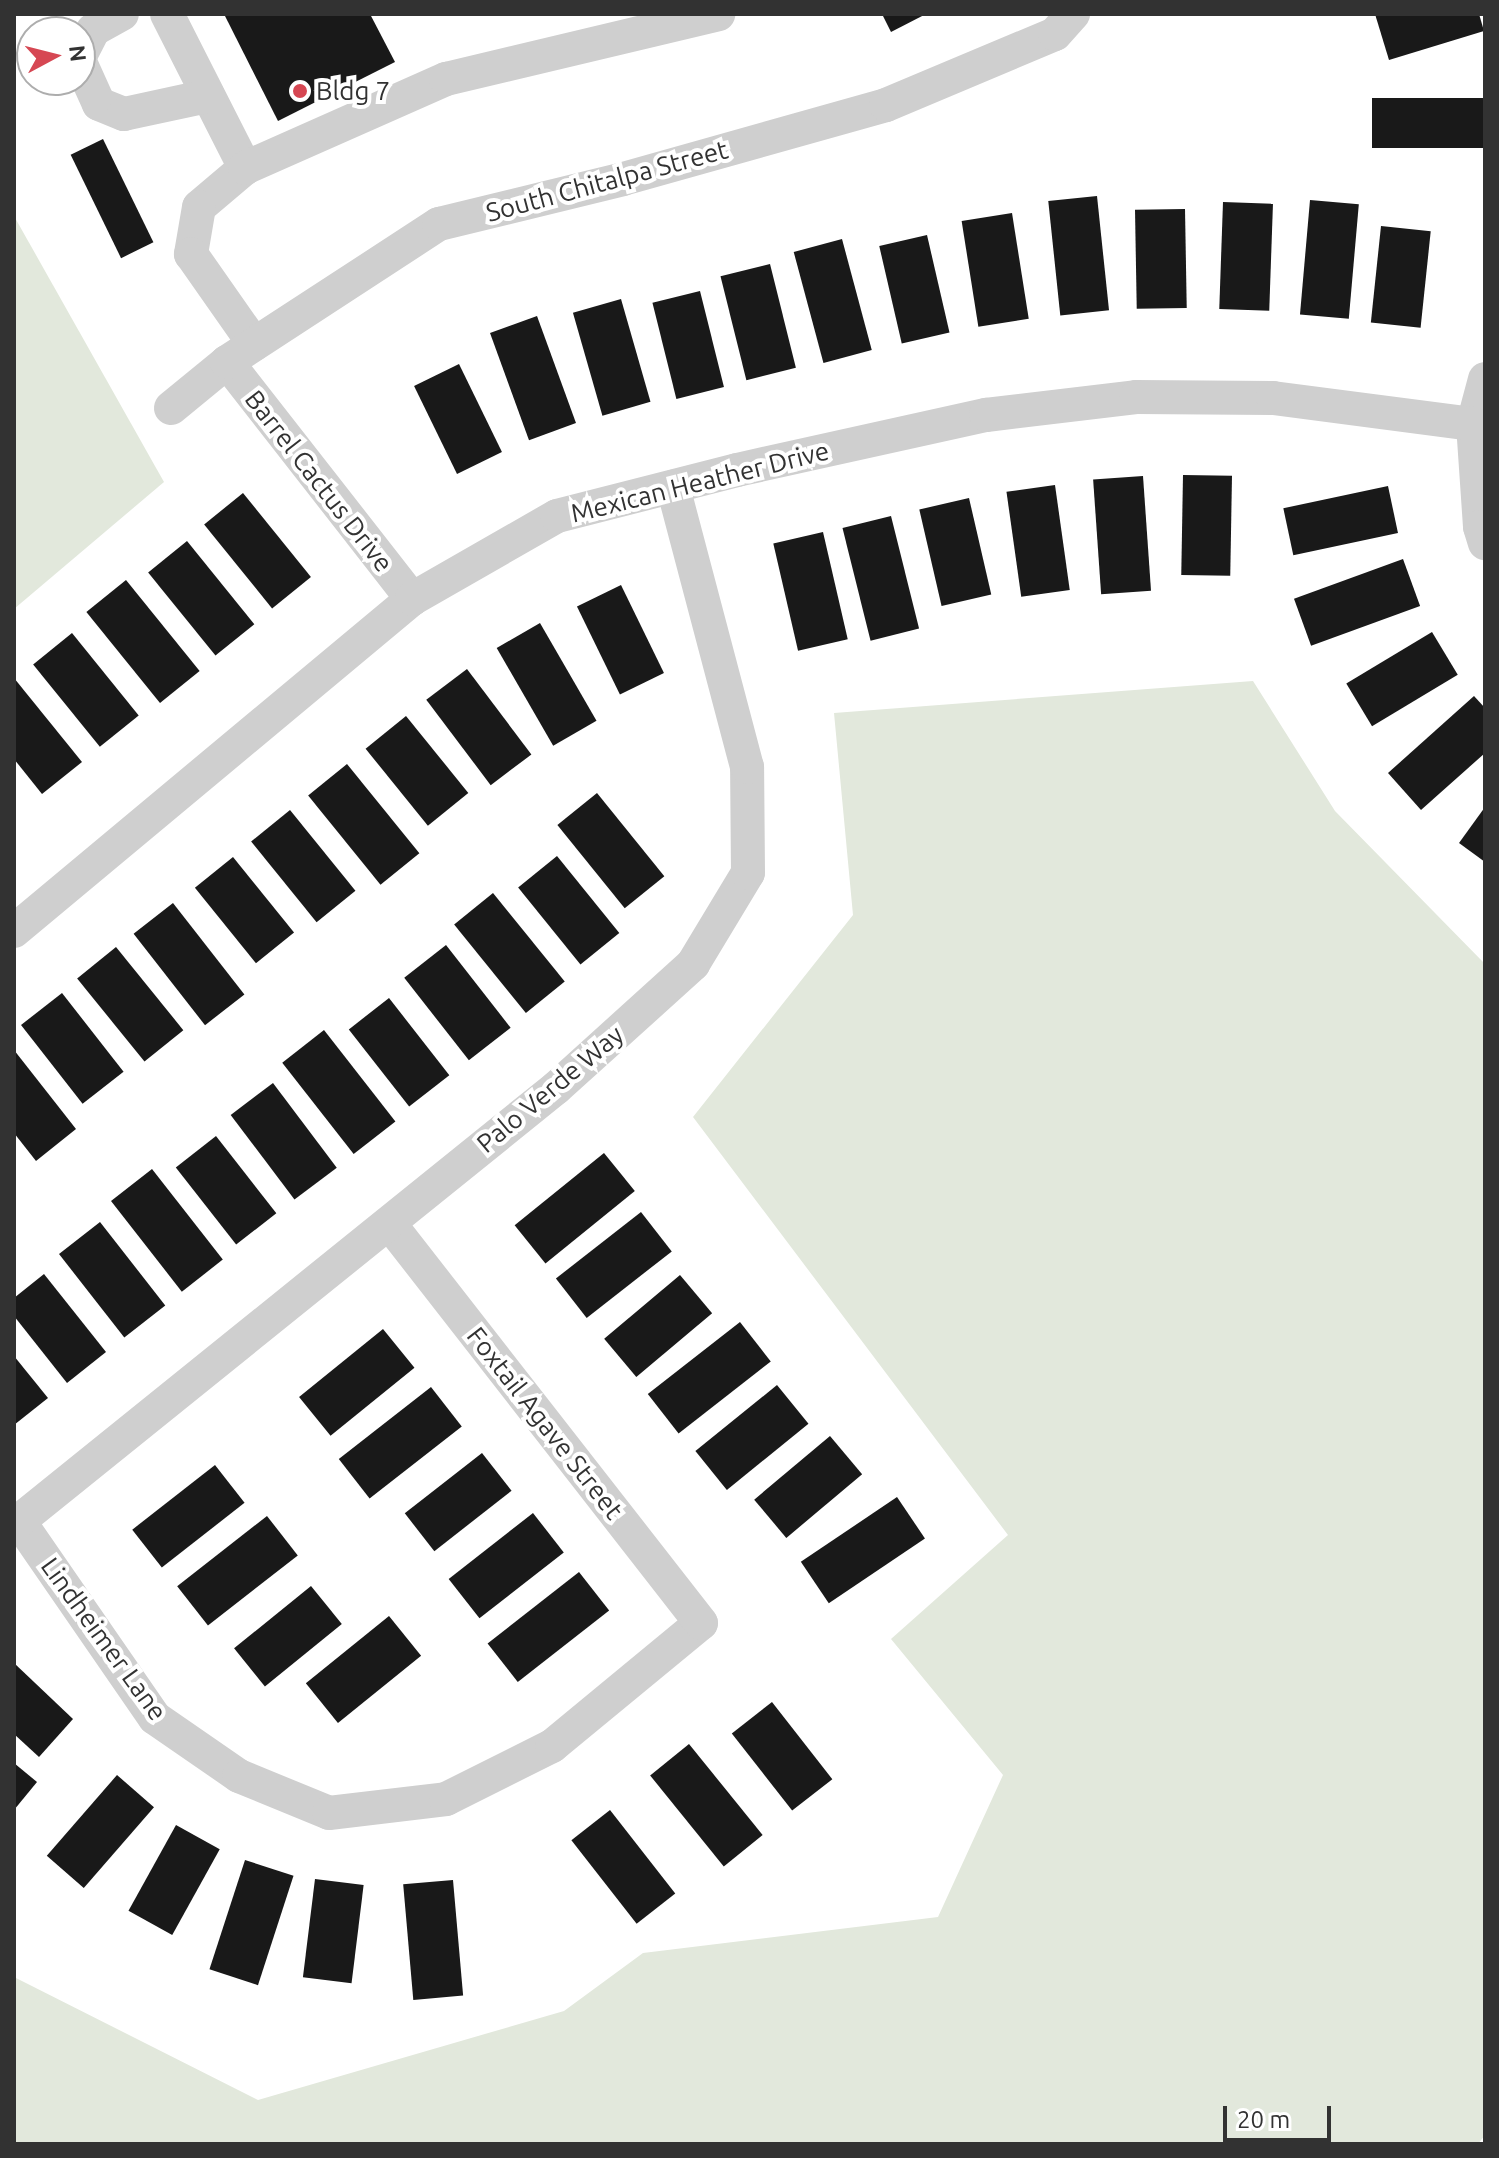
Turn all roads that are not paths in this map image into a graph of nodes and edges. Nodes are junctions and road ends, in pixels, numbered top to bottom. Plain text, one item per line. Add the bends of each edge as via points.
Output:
1 (122, 14) edge
2 (167, 14) edge
3 (718, 14) edge
4 (1073, 14) edge
5 (96, 28) edge
6 (96, 96) edge
7 (208, 96) junction
8 (245, 168) junction
9 (240, 353) junction
10 (1485, 379) edge
11 (171, 408) dead end
12 (1473, 424) junction
13 (673, 487) junction
14 (1485, 543) edge
15 (412, 599) junction
16 (14, 931) edge
17 (389, 1223) junction
18 (16, 1523) edge
19 (701, 1623) joint

1 - 5 street
2 - 7 street
3 - 8 street, Barrel Cactus Drive via 446,79
4 - 9 street, South Chitalpa Street via 1055,34 886,105 439,224
6 - 7 street via 99,104 124,114
7 - 8 street
8 - 9 street, Barrel Cactus Drive via 199,207 191,254
9 - 11 street, South Chitalpa Street
9 - 15 street, Barrel Cactus Drive
10 - 12 street
12 - 13 street, Mexican Heather Drive via 1273,398 1136,397 986,415
12 - 14 street
13 - 15 street, Mexican Heather Drive via 557,516
13 - 17 street, Palo Verde Way via 747,767 748,873 693,964 556,1088
15 - 16 street, Mexican Heather Drive
17 - 18 street, Palo Verde Way
17 - 19 street, Foxtail Agave Street
18 - 19 street, Lindheimer Lane via 155,1718 239,1776 329,1813 446,1799 552,1746

